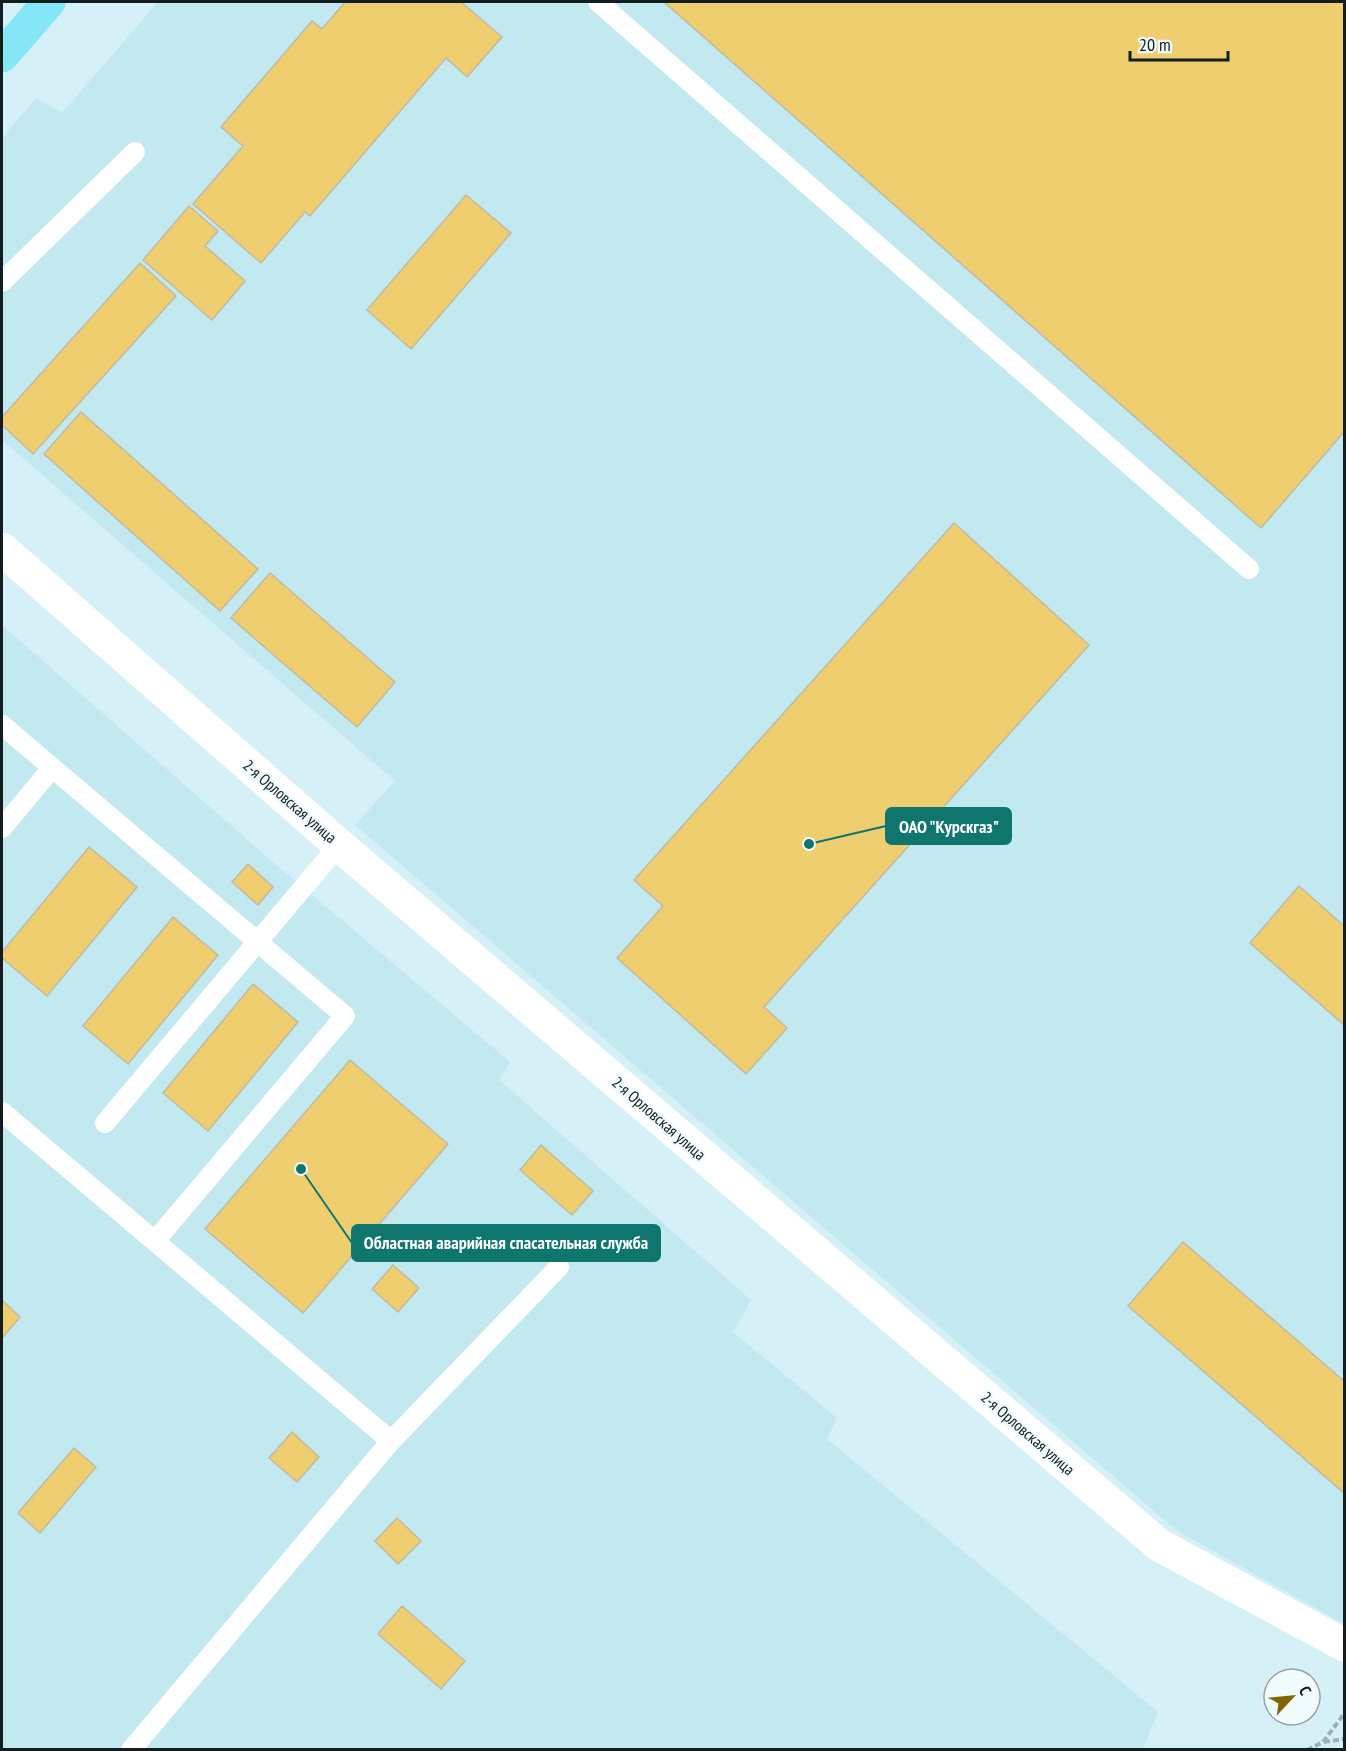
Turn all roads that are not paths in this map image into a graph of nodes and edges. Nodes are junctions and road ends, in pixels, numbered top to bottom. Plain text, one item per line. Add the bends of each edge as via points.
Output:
1 (49, 2) edge
2 (598, 2) edge
3 (2, 56) edge
4 (135, 152) dead end
5 (2, 282) edge
6 (2, 549) edge
7 (1249, 569) dead end
8 (2, 725) edge
9 (52, 768) junction
10 (2, 828) edge
11 (339, 844) junction
12 (258, 942) junction
13 (2, 1112) edge
14 (105, 1122) dead end
15 (155, 1241) junction
16 (560, 1267) dead end
17 (391, 1441) junction
18 (1344, 1645) edge
19 (131, 1749) edge

1 - 3 main road
2 - 7 lane
4 - 5 lane
6 - 11 street, 2-я Орловская улица
8 - 9 lane
9 - 10 lane
9 - 12 lane
11 - 12 lane
11 - 18 street, 2-я Орловская улица via 1159,1545
12 - 14 lane
12 - 15 lane via 345,1016
13 - 15 lane
15 - 17 lane
16 - 17 lane
17 - 19 lane

